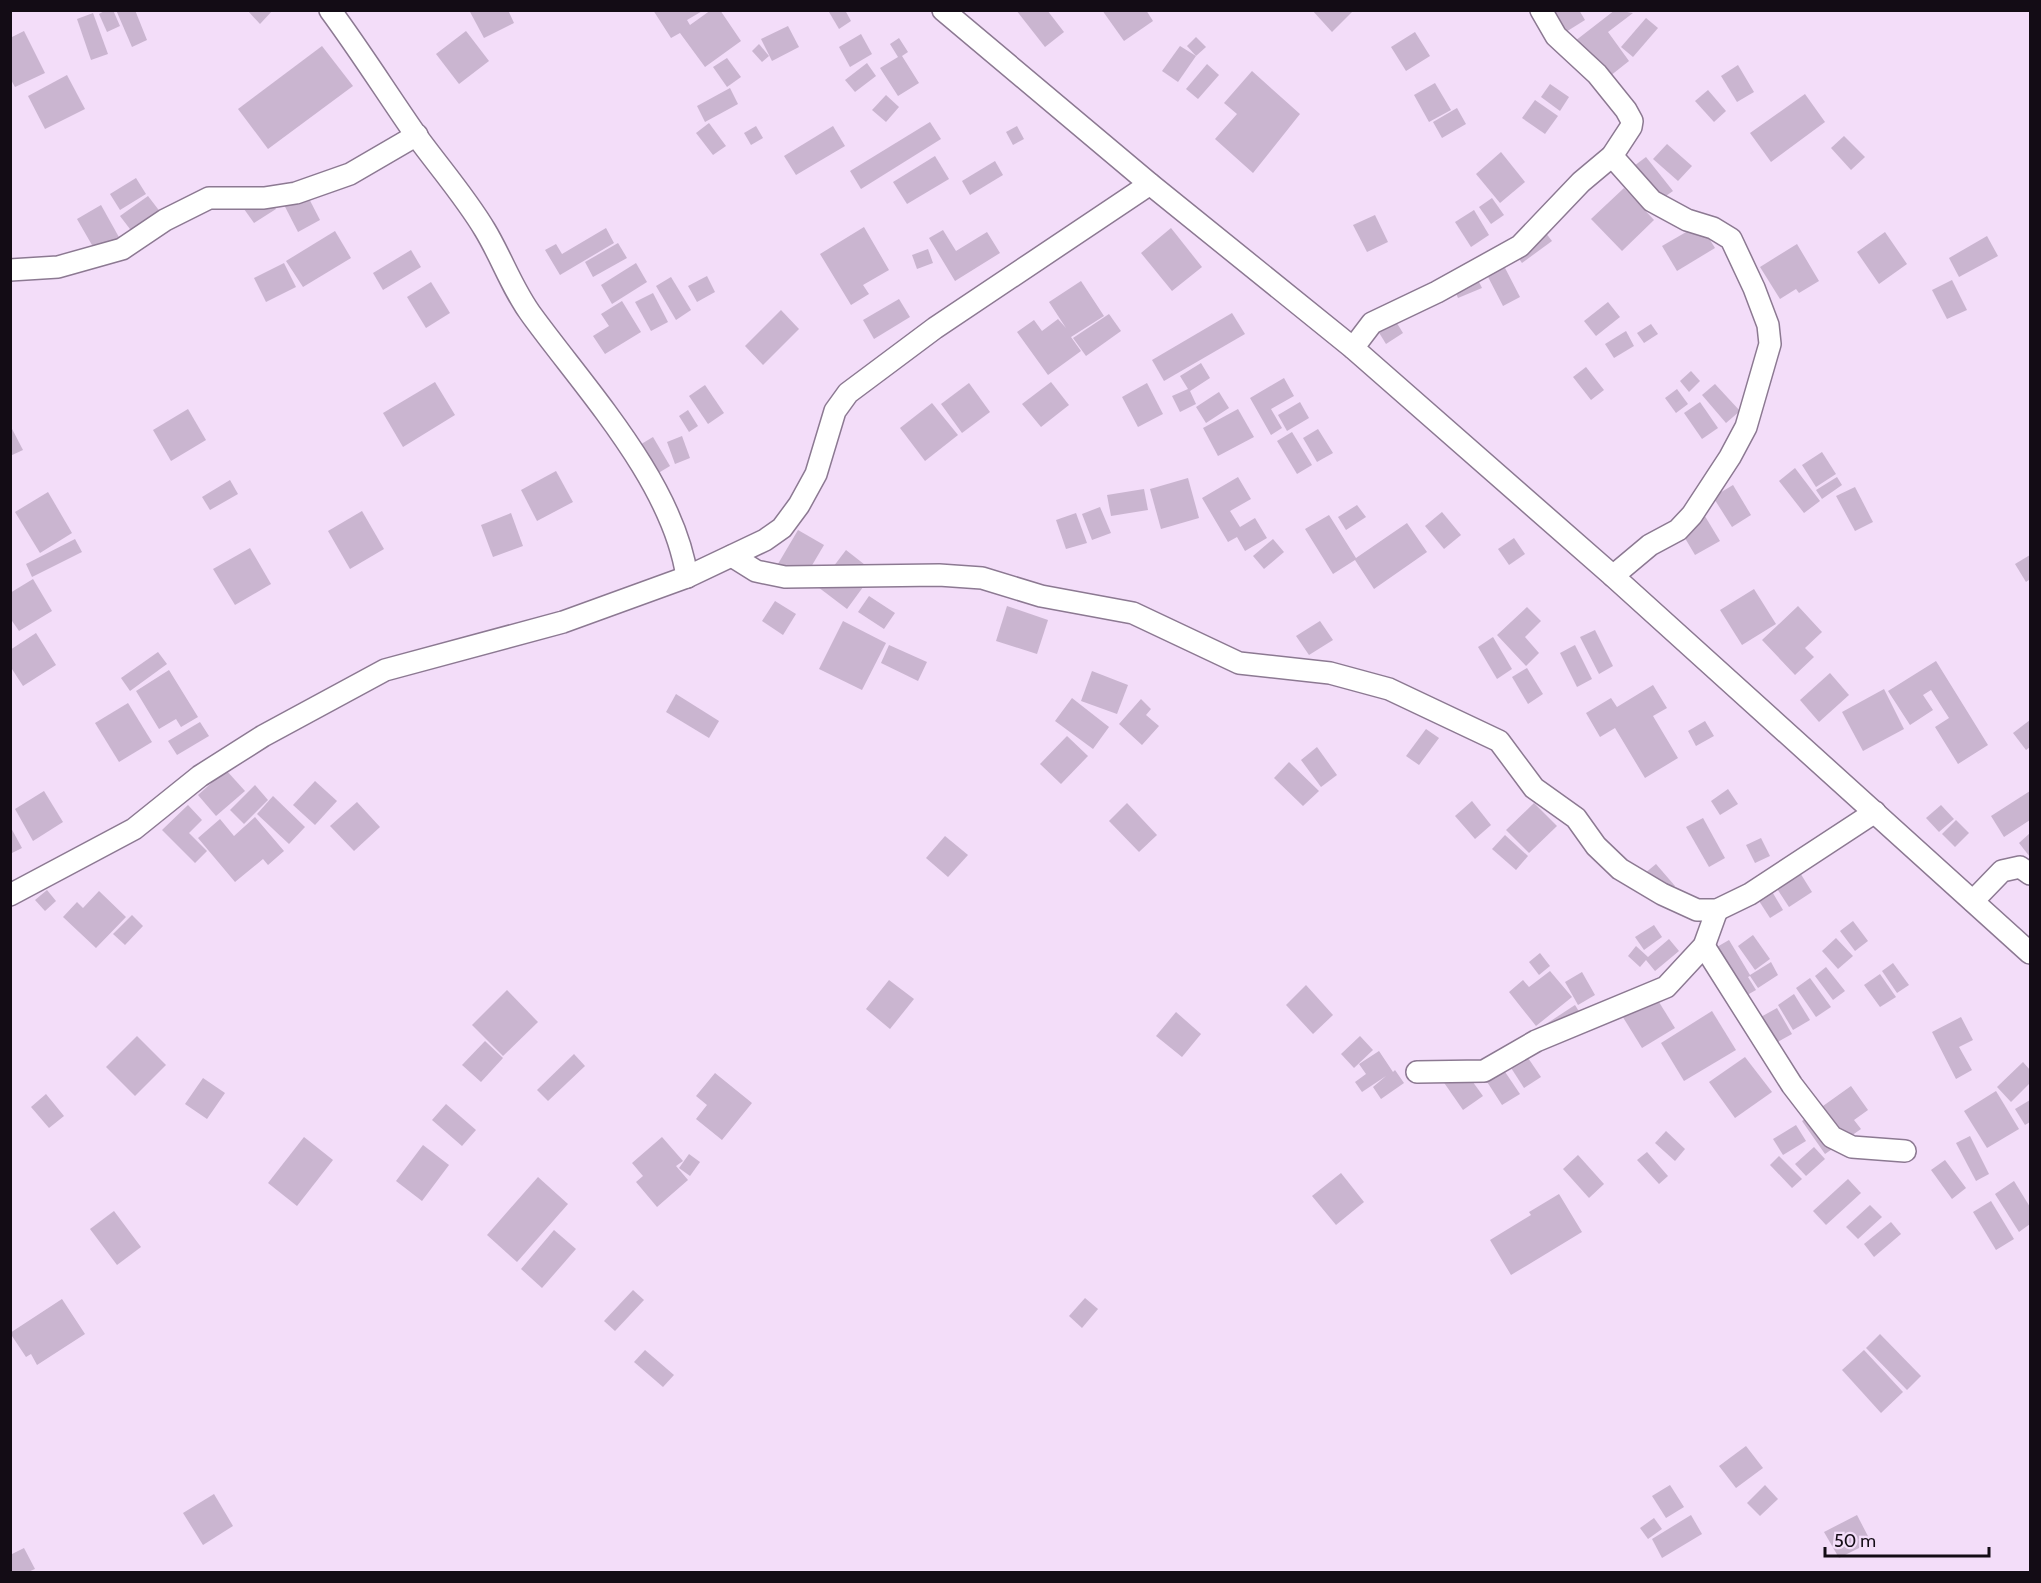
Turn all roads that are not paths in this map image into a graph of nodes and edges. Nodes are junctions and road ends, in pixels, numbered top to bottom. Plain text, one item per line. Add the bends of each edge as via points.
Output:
1 (330, 10) edge
2 (944, 10) edge
3 (1542, 10) edge
4 (417, 135) junction
5 (1612, 156) junction
6 (1150, 184) junction
7 (10, 270) edge
8 (1353, 348) junction
9 (765, 540) junction
10 (732, 556) junction
11 (762, 572) junction
12 (1613, 576) junction
13 (687, 577) junction
14 (1875, 812) junction
15 (2031, 874) edge
16 (10, 895) edge
17 (1973, 901) junction
18 (1717, 910) junction
19 (1704, 946) junction
20 (2031, 953) edge
21 (1417, 1072) dead end
22 (1905, 1150) dead end

1 - 4 street
2 - 6 street
3 - 5 street via 1556,36 1597,74 1632,121
4 - 7 street via 350,174 296,193 264,198 209,198 165,220 122,249 58,267
4 - 13 street via 484,229 532,316 634,454 663,504 685,559
5 - 8 street via 1581,182 1520,246 1372,323
5 - 12 street via 1652,201 1731,239 1768,325 1770,344 1746,427 1692,515 1678,530 1650,545
6 - 8 street
6 - 9 street via 935,328 848,393 835,411 816,474 799,505 782,528
8 - 12 street
9 - 10 street
9 - 11 street
10 - 11 street
10 - 13 street
11 - 18 street via 785,577 982,578 1041,596 1133,613 1239,663 1330,673 1389,689 1499,741 1534,788 1576,818 1596,846 1620,869 1680,903 1697,910
12 - 14 street
13 - 16 street via 563,622 386,670 200,776 134,829
14 - 17 street
14 - 18 street via 1750,894
15 - 17 street via 2020,867 2002,871
17 - 20 street
18 - 19 street
19 - 21 street via 1666,987 1536,1041 1484,1071
19 - 22 street via 1792,1085 1832,1137 1852,1148

